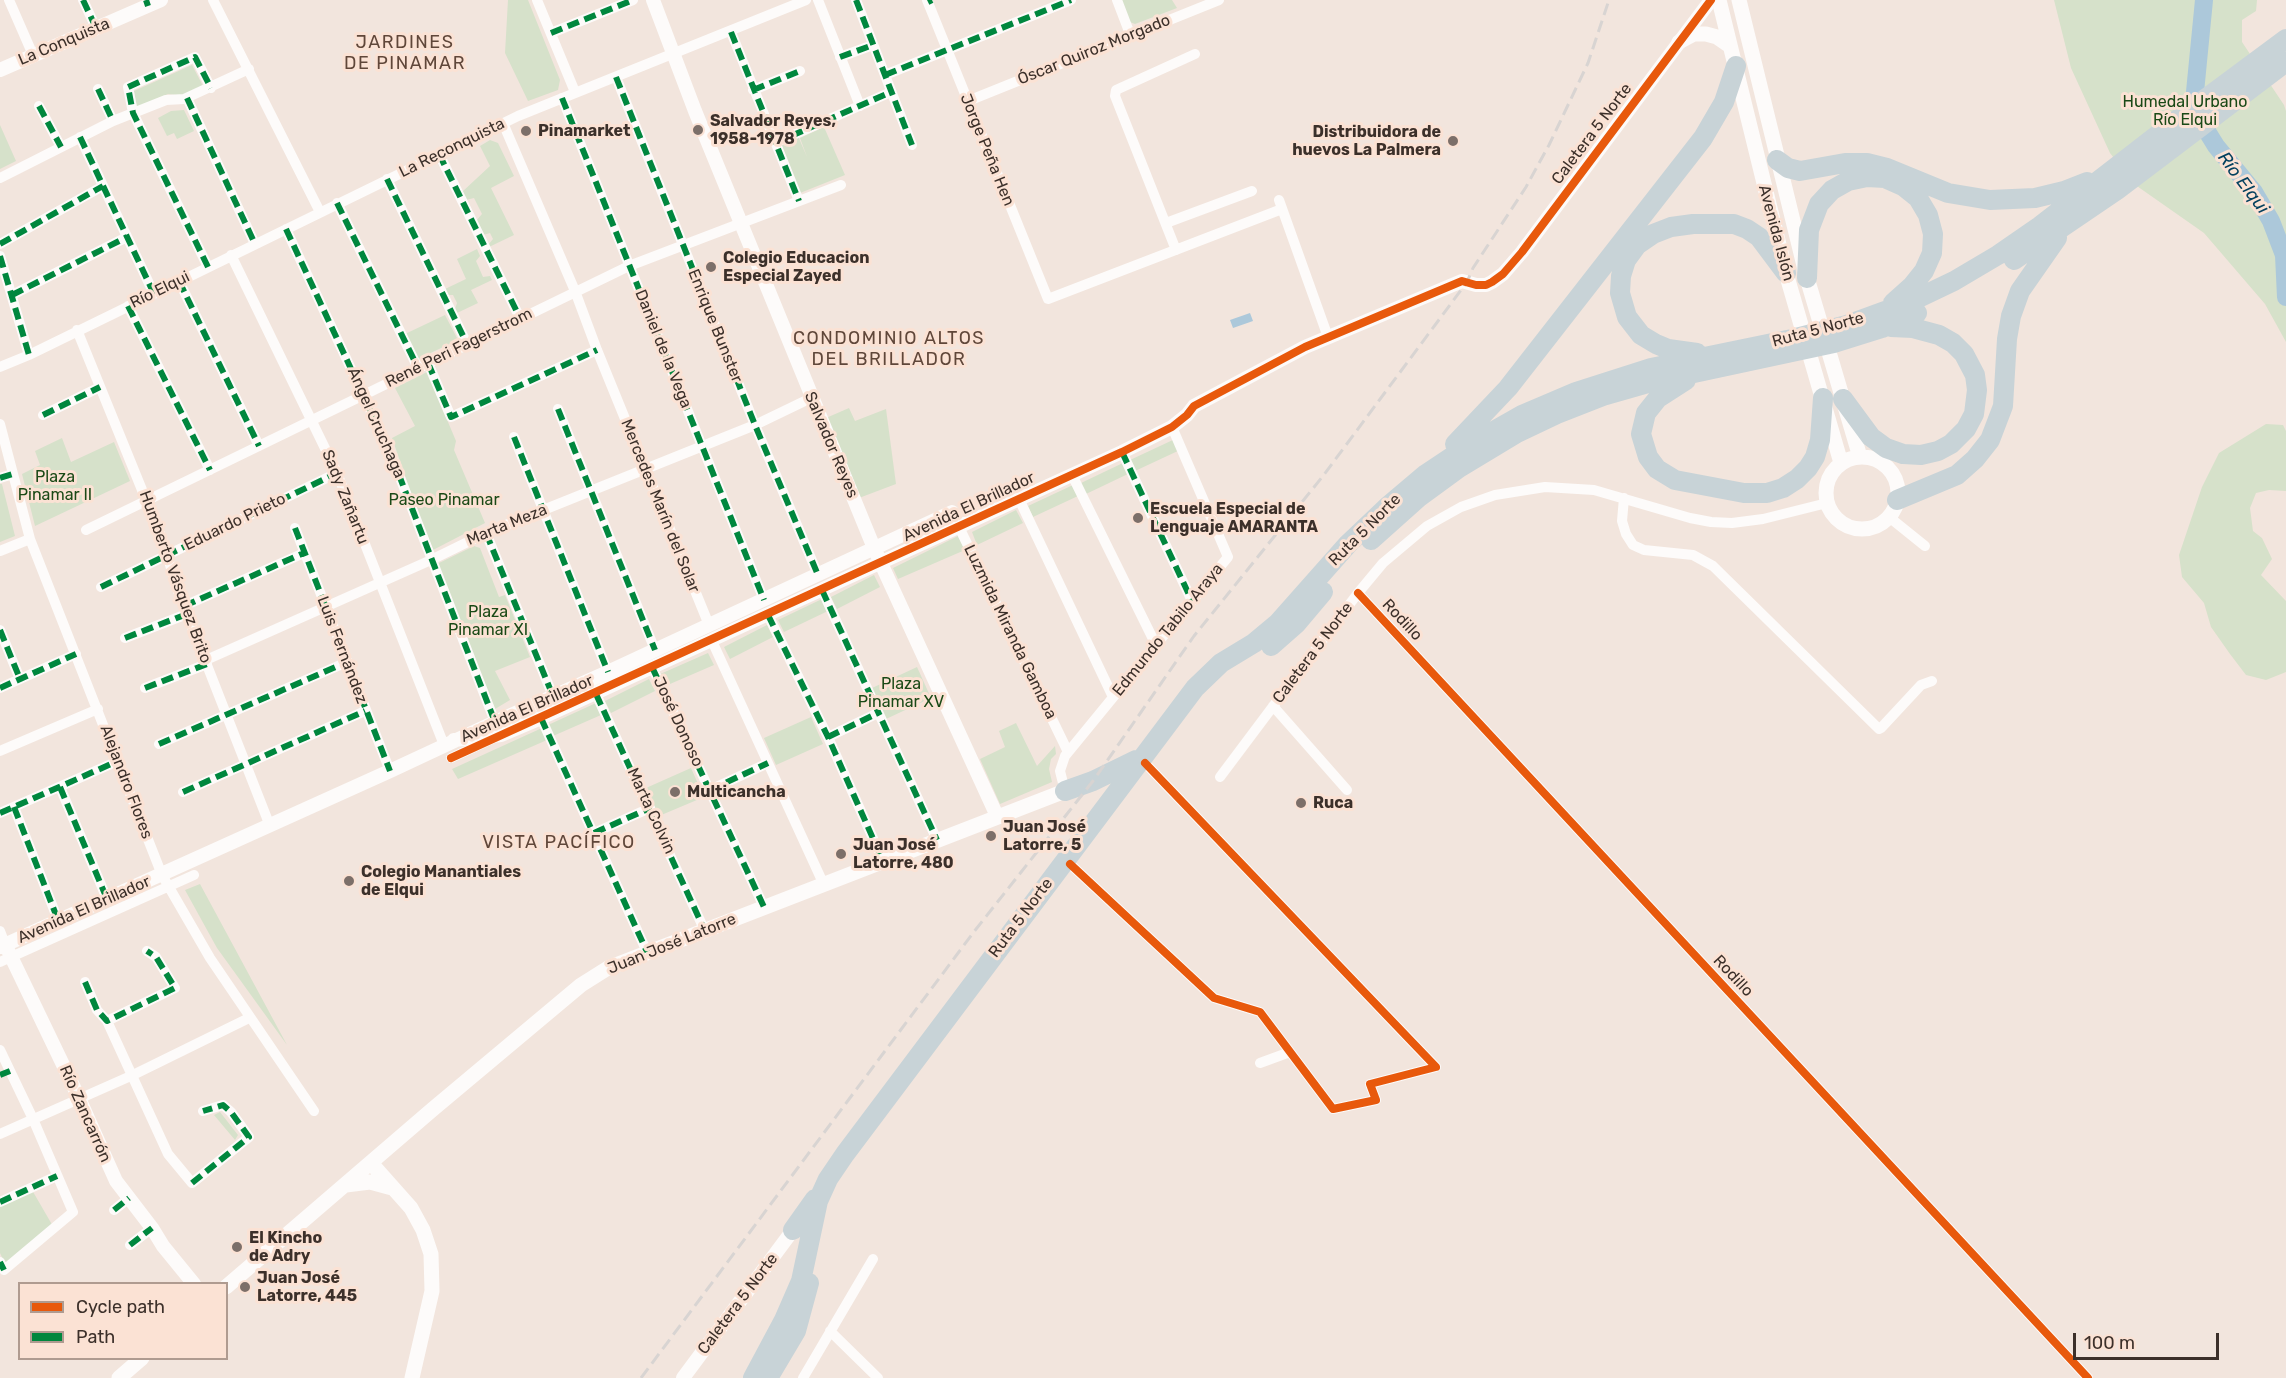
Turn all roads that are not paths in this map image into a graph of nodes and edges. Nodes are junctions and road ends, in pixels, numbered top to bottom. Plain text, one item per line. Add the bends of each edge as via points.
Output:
1 (9, 0) edge
2 (83, 0) edge
3 (213, 0) edge
4 (537, 0) edge
5 (633, 0) edge
6 (653, 0) edge
7 (818, 0) edge
8 (856, 0) edge
9 (1071, 0) edge
10 (1117, 0) edge
11 (1219, 0) edge
12 (1711, 0) edge
13 (1719, 0) edge
14 (1738, 0) edge
15 (801, 1) edge
16 (929, 1) edge
17 (152, 2) edge
18 (96, 28) junction
19 (731, 32) junction
20 (551, 33) junction
21 (1130, 34) junction
22 (2286, 39) edge
23 (1678, 42) junction
24 (873, 45) junction
25 (1731, 46) junction
26 (947, 49) junction
27 (674, 54) junction
28 (1195, 54) dead end
29 (33, 55) junction
30 (840, 57) junction
31 (2286, 62) edge
32 (1736, 66) junction
33 (0, 69) edge
34 (249, 69) junction
35 (800, 70) dead end
36 (885, 75) junction
37 (616, 77) junction
38 (211, 87) junction
39 (98, 89) dead end
40 (753, 90) junction
41 (891, 92) junction
42 (575, 93) junction
43 (187, 98) junction
44 (562, 98) junction
45 (968, 101) junction
46 (39, 106) dead end
47 (860, 106) junction
48 (133, 113) junction
49 (113, 121) junction
50 (503, 123) junction
51 (80, 137) junction
52 (776, 143) junction
53 (912, 145) dead end
54 (61, 147) junction
55 (439, 154) junction
56 (1777, 160) junction
57 (0, 178) edge
58 (387, 179) junction
59 (2114, 180) junction
60 (841, 185) dead end
61 (104, 186) junction
62 (1252, 191) dead end
63 (799, 201) junction
64 (337, 203) junction
65 (320, 212) junction
66 (2073, 221) junction
67 (741, 223) junction
68 (1166, 224) junction
69 (286, 229) junction
70 (127, 237) junction
71 (0, 244) edge
72 (255, 244) junction
73 (683, 245) junction
74 (1176, 250) junction
75 (231, 255) junction
76 (0, 256) edge
77 (629, 266) junction
78 (208, 267) junction
79 (1786, 273) junction
80 (1807, 278) junction
81 (179, 281) junction
82 (1492, 282) joint
83 (576, 291) junction
84 (154, 294) junction
85 (12, 295) junction
86 (128, 306) junction
87 (520, 318) junction
88 (1882, 320) junction
89 (77, 330) junction
90 (1328, 337) junction
91 (466, 344) junction
92 (597, 350) junction
93 (29, 355) junction
94 (1710, 362) junction
95 (428, 363) junction
96 (0, 367) edge
97 (418, 368) junction
98 (100, 387) junction
99 (364, 394) junction
100 (811, 398) junction
101 (1823, 398) junction
102 (1843, 399) junction
103 (558, 409) dead end
104 (43, 415) dead end
105 (312, 420) junction
106 (0, 424) edge
107 (755, 425) junction
108 (1172, 427) junction
109 (514, 437) dead end
110 (259, 446) junction
111 (702, 446) junction
112 (1122, 452) junction
113 (1860, 457) junction
114 (1841, 463) junction
115 (645, 468) junction
116 (210, 470) junction
117 (336, 473) junction
118 (13, 474) junction
119 (1072, 475) junction
120 (0, 478) edge
121 (591, 490) junction
122 (1405, 491) junction
123 (1624, 498) junction
124 (1020, 499) junction
125 (147, 501) junction
126 (1827, 503) junction
127 (1893, 509) junction
128 (542, 511) junction
129 (952, 512) joint
130 (959, 527) junction
131 (295, 528) dead end
132 (86, 530) dead end
133 (486, 533) junction
134 (30, 538) junction
135 (1925, 546) dead end
136 (874, 548) junction
137 (0, 551) edge
138 (304, 553) junction
139 (168, 554) junction
140 (431, 560) junction
141 (880, 562) junction
142 (818, 575) junction
143 (380, 583) junction
144 (101, 587) dead end
145 (822, 590) junction
146 (1358, 593) junction
147 (764, 600) junction
148 (1192, 602) junction
149 (325, 607) junction
150 (186, 610) junction
151 (768, 615) junction
152 (709, 625) junction
153 (0, 630) edge
154 (125, 638) dead end
155 (712, 641) junction
156 (1156, 645) junction
157 (655, 650) junction
158 (76, 654) junction
159 (206, 662) junction
160 (347, 662) junction
161 (652, 667) junction
162 (608, 672) junction
163 (20, 679) junction
164 (1932, 681) dead end
165 (0, 688) edge
166 (145, 688) dead end
167 (596, 694) junction
168 (553, 696) junction
169 (1113, 697) junction
170 (1273, 706) junction
171 (98, 709) junction
172 (366, 711) junction
173 (878, 713) junction
174 (227, 714) junction
175 (541, 718) junction
176 (498, 728) junction
177 (828, 737) junction
178 (449, 743) junction
179 (159, 744) dead end
180 (0, 751) edge
181 (1068, 752) junction
182 (451, 758) dead end
183 (1144, 759) junction
184 (118, 761) junction
185 (768, 763) junction
186 (246, 764) junction
187 (390, 771) junction
188 (1220, 777) dead end
189 (1093, 781) junction
190 (60, 787) junction
191 (710, 790) junction
192 (1347, 790) dead end
193 (1065, 791) junction
194 (183, 792) dead end
195 (1112, 797) junction
196 (14, 807) junction
197 (650, 808) junction
198 (0, 813) edge
199 (997, 816) junction
200 (270, 826) junction
201 (594, 833) junction
202 (936, 840) junction
203 (883, 861) junction
204 (1071, 864) junction
205 (194, 875) dead end
206 (166, 880) junction
207 (824, 885) junction
208 (107, 899) junction
209 (764, 907) junction
210 (58, 920) junction
211 (704, 929) junction
212 (3, 948) edge
213 (147, 951) dead end
214 (647, 952) junction
215 (85, 982) dead end
216 (249, 1018) junction
217 (107, 1021) junction
218 (0, 1050) edge
219 (1290, 1052) junction
220 (1260, 1063) dead end
221 (5, 1073) edge
222 (133, 1075) junction
223 (79, 1098) junction
224 (203, 1111) dead end
225 (314, 1111) dead end
226 (33, 1119) junction
227 (0, 1134) edge
228 (396, 1141) junction
229 (371, 1163) junction
230 (57, 1176) junction
231 (828, 1179) junction
232 (346, 1185) junction
233 (395, 1189) junction
234 (129, 1198) junction
235 (0, 1202) edge
236 (114, 1210) dead end
237 (152, 1228) junction
238 (794, 1230) joint
239 (130, 1245) dead end
240 (873, 1259) dead end
241 (2, 1266) edge
242 (192, 1282) edge
243 (228, 1285) edge
244 (830, 1330) junction
245 (141, 1360) edge
246 (760, 1377) edge
247 (119, 1378) edge
248 (412, 1378) edge
249 (683, 1378) edge
250 (803, 1378) edge
251 (878, 1378) edge
252 (2088, 1378) edge

1 - 29 street
2 - 18 street
3 - 34 street
4 - 20 street
5 - 20 street
6 - 27 street, Salvador Reyes
7 - 30 street
8 - 24 street
9 - 26 street
10 - 21 street
11 - 21 street, Óscar Quiroz Morgado
12 - 23 street, Caletera 5 Norte
13 - 25 main road, Avenida Islón
14 - 56 main road, Avenida Islón
15 - 19 street, La Reconquista
16 - 26 street, Jorge Peña Hen
17 - 18 street, La Conquista
18 - 29 street, La Conquista
19 - 27 street, La Reconquista
19 - 40 street
20 - 42 street
21 - 45 street, Óscar Quiroz Morgado
22 - 59 highway, Ruta 5 Norte
23 - 25 main road via 1694,34 1706,34
23 - 82 street, Caletera 5 Norte via 1522,252
24 - 30 street
24 - 36 street
25 - 32 main road, Avenida Islón
26 - 36 street
26 - 45 street, Jorge Peña Hen
27 - 37 street, La Reconquista
27 - 67 street, Salvador Reyes
28 - 68 street via 1116,90 1115,96
29 - 33 street, La Conquista
30 - 47 street
31 - 59 highway, Ruta 5 Norte
32 - 79 main road, Avenida Islón
32 - 122 highway via 1728,94 1712,125 1554,329 1488,411
34 - 38 street
34 - 65 street
35 - 40 street
36 - 41 street
37 - 42 street, La Reconquista
37 - 73 street, Enrique Bunster
38 - 43 street
38 - 48 street via 195,57 128,87
39 - 49 street
40 - 52 street
41 - 47 street
41 - 53 street
42 - 44 street, La Reconquista
43 - 48 street via 166,100
43 - 72 street
44 - 50 street, La Reconquista
44 - 77 street, Daniel de la Vega
45 - 74 street, Jorge Peña Hen via 1048,299
46 - 54 street
47 - 52 street
48 - 49 street
48 - 78 street
49 - 51 street
50 - 55 street, La Reconquista
50 - 83 street, Mercedes Marín del Solar
51 - 54 street
51 - 61 street
52 - 63 street
54 - 57 street
55 - 58 street, La Reconquista
55 - 87 street
56 - 59 highway via 1800,171 1867,163 1948,193 1990,200 2022,200
56 - 80 main road, Avenida Islón
58 - 64 street, La Reconquista
58 - 91 street
59 - 66 highway, Ruta 5 Norte
59 - 88 highway, Ruta 5 Norte via 1998,255
60 - 63 street, René Peri Fagerstrom
61 - 70 street
61 - 71 street
62 - 68 street
63 - 67 street, René Peri Fagerstrom
64 - 65 street, La Reconquista
64 - 97 street
65 - 69 street, Río Elqui
66 - 88 highway, Ruta 5 Norte via 1978,282 1921,311
66 - 127 highway via 2043,256 2015,303 2007,339 2003,406 1990,440 1957,475
67 - 73 street, René Peri Fagerstrom
67 - 100 street, Salvador Reyes
68 - 74 street
69 - 72 street, Río Elqui
69 - 99 street, Ángel Cruchaga
70 - 84 street
70 - 85 street
72 - 75 street, Río Elqui
73 - 77 street, René Peri Fagerstrom
73 - 107 street, Enrique Bunster
74 - 90 street via 1281,205
75 - 78 street, Río Elqui
75 - 105 street, Sady Zañartu
76 - 85 street
77 - 83 street, René Peri Fagerstrom
77 - 111 street, Daniel de la Vega
78 - 81 street, Río Elqui
79 - 94 highway via 1759,237 1734,224 1671,227 1644,240 1631,252 1623,268 1620,293 1624,310 1635,328 1662,347
79 - 101 main road, Avenida Islón
80 - 88 highway via 1809,230 1814,212 1825,196 1857,178 1894,181 1923,206 1931,224 1933,243 1929,262 1919,279
80 - 102 main road, Avenida Islón
81 - 84 street, Río Elqui
81 - 110 street
82 - 90 street, Avenida El Brillador via 1476,285 1462,281
83 - 87 street, René Peri Fagerstrom
83 - 92 street, Mercedes Marín del Solar
84 - 86 street, Río Elqui
85 - 93 street
86 - 89 street, Río Elqui
86 - 116 street
87 - 91 street, René Peri Fagerstrom
88 - 94 highway, Ruta 5 Norte via 1773,350
88 - 102 highway via 1931,332 1959,348 1977,382 1976,406 1970,422 1946,448 1929,454 1903,454 1871,437
89 - 93 street, Río Elqui
89 - 98 street, Humberto Vásquez Brito
90 - 108 street, Avenida El Brillador via 1194,406
91 - 95 street, René Peri Fagerstrom
92 - 95 street via 451,417
92 - 115 street, Mercedes Marín del Solar
93 - 96 street, Río Elqui
94 - 101 highway via 1658,398 1646,413 1642,427 1644,450 1652,463 1681,482 1751,494 1790,484 1808,468 1818,448
94 - 122 highway, Ruta 5 Norte via 1629,374 1550,402 1471,444
94 - 183 highway, Ruta 5 Norte via 1557,414 1499,443 1438,483 1361,550 1289,632 1204,688
95 - 97 street, René Peri Fagerstrom
97 - 99 street, René Peri Fagerstrom
98 - 104 street
98 - 125 street, Humberto Vásquez Brito
99 - 105 street, René Peri Fagerstrom
99 - 140 street, Ángel Cruchaga
100 - 107 street, Marta Meza
100 - 136 street, Salvador Reyes
101 - 114 main road, Avenida Islón
102 - 113 main road, Avenida Islón
103 - 121 street
105 - 110 street, René Peri Fagerstrom
105 - 117 street, Sady Zañartu
106 - 118 street, Alejandro Flores
107 - 111 street, Marta Meza
107 - 142 street, Enrique Bunster
108 - 112 street, Avenida El Brillador
108 - 148 street, Edmundo Tabilo Araya via 1228,557
109 - 128 street
110 - 116 street, René Peri Fagerstrom
111 - 115 street, Marta Meza
111 - 147 street, Daniel de la Vega
112 - 119 street, Avenida El Brillador
112 - 148 street
113 - 114 main road
113 - 127 main road via 1876,460 1889,469 1897,484
114 - 126 main road via 1827,481
115 - 121 street, Marta Meza
115 - 152 street, Mercedes Marín del Solar
116 - 125 street, René Peri Fagerstrom
117 - 139 street, Eduardo Prieto
117 - 143 street, Sady Zañartu
118 - 120 street
118 - 134 street, Alejandro Flores
119 - 124 street, Avenida El Brillador
119 - 156 street
121 - 128 street, Marta Meza
121 - 157 street
122 - 183 highway, Ruta 5 Norte via 1348,544 1278,623 1203,679
123 - 126 street, Caletera 5 Norte via 1690,518 1732,523
123 - 146 street, Caletera 5 Norte via 1583,489 1545,487 1478,500 1411,537
123 - 164 street via 1623,527 1633,545 1644,550 1693,555 1713,566 1879,729 1917,689
124 - 130 street, Avenida El Brillador
124 - 169 street
125 - 132 street, René Peri Fagerstrom
125 - 139 street, Humberto Vásquez Brito
126 - 127 main road via 1842,523 1858,529 1875,527
127 - 135 street
128 - 133 street, Marta Meza
128 - 162 street
129 - 130 street, Luzmida Miranda Gamboa
129 - 136 street, Avenida El Brillador
130 - 141 street, Avenida El Brillador
130 - 181 street, Luzmida Miranda Gamboa
131 - 138 street, Luis Fernández
133 - 140 street, Marta Meza
133 - 168 street
134 - 137 street
134 - 158 street, Alejandro Flores
136 - 141 street, Salvador Reyes
136 - 142 street, Avenida El Brillador
138 - 149 street, Luis Fernández
138 - 150 street
139 - 144 street, Eduardo Prieto
139 - 150 street, Humberto Vásquez Brito
140 - 143 street, Marta Meza
140 - 176 street, Ángel Cruchaga
141 - 145 street, Avenida El Brillador
141 - 199 street, Salvador Reyes
142 - 147 street, Avenida El Brillador
143 - 149 street, Marta Meza
143 - 178 street, Sady Zañartu
145 - 151 street, Avenida El Brillador
145 - 173 street
146 - 170 street, Caletera 5 Norte
146 - 252 street, Rodillo
147 - 152 street, Avenida El Brillador
148 - 156 street, Edmundo Tabilo Araya
149 - 159 street, Marta Meza
149 - 160 street, Luis Fernández
150 - 154 street
150 - 159 street, Humberto Vásquez Brito
151 - 155 street, Avenida El Brillador
151 - 177 street
152 - 155 street, Mercedes Marín del Solar
152 - 157 street, Avenida El Brillador
153 - 163 street
155 - 161 street, Avenida El Brillador
155 - 185 street, Mercedes Marín del Solar
156 - 169 street, Edmundo Tabilo Araya
157 - 162 street, Avenida El Brillador
158 - 163 street
158 - 171 street, Alejandro Flores
159 - 166 street, Marta Meza
159 - 174 street, Humberto Vásquez Brito
160 - 172 street, Luis Fernández
160 - 174 street
161 - 167 street, Avenida El Brillador
161 - 191 street, José Donoso
162 - 168 street, Avenida El Brillador
163 - 165 street
167 - 175 street, Avenida El Brillador
167 - 197 street, Marta Colvin
168 - 176 street, Avenida El Brillador
169 - 181 street, Edmundo Tabilo Araya
170 - 188 street, Caletera 5 Norte
170 - 192 street
171 - 180 street
171 - 184 street, Alejandro Flores
172 - 186 street
172 - 187 street, Luis Fernández
173 - 177 street
173 - 202 street
174 - 179 street
174 - 186 street, Humberto Vásquez Brito
175 - 176 street, Avenida El Brillador
175 - 201 street
176 - 178 street, Avenida El Brillador
176 - 182 street, Avenida El Brillador
177 - 203 street
178 - 187 street, Avenida El Brillador
181 - 193 street, Edmundo Tabilo Araya via 1060,771
183 - 189 highway
183 - 195 highway, Ruta 5 Norte
183 - 204 highway, Ruta 5 Norte
183 - 219 street via 1437,1067 1370,1084 1376,1100 1333,1109
184 - 190 street
184 - 206 street, Alejandro Flores
185 - 191 street
185 - 207 street, Mercedes Marín del Solar
186 - 194 street
186 - 200 street, Humberto Vásquez Brito
187 - 200 street, Avenida El Brillador
189 - 193 highway
189 - 195 highway via 1103,785
190 - 196 street
190 - 208 street
191 - 209 street, José Donoso
193 - 199 main road, Juan José Latorre
195 - 231 highway, Ruta 5 Norte
196 - 198 street
196 - 210 street
197 - 201 street
197 - 211 street, Marta Colvin
199 - 202 main road, Juan José Latorre
200 - 206 street, Avenida El Brillador
201 - 214 street
202 - 203 main road, Juan José Latorre
203 - 207 main road, Juan José Latorre
204 - 219 street via 1214,998 1260,1012
204 - 246 highway, Ruta 5 Norte via 834,1183 820,1218 801,1319 781,1356
205 - 206 street, Avenida El Brillador
206 - 208 street, Avenida El Brillador
206 - 212 street, Avenida El Brillador
206 - 216 street, Alejandro Flores
207 - 209 main road, Juan José Latorre
208 - 210 street, Avenida El Brillador
209 - 211 main road, Juan José Latorre
210 - 212 street, Avenida El Brillador
211 - 214 main road, Juan José Latorre
212 - 223 street, Río Zancarrón
213 - 217 street via 156,957 175,988
214 - 228 main road, Juan José Latorre via 608,968 582,985
215 - 217 street via 97,1010
216 - 222 street
216 - 225 street, Alejandro Flores
217 - 222 street
218 - 221 street
219 - 220 street
221 - 226 street
222 - 223 street
222 - 224 street via 168,1154 192,1183 249,1137 223,1105
223 - 226 street
223 - 234 street, Río Zancarrón via 112,1172
226 - 227 street
226 - 230 street
228 - 229 main road, Juan José Latorre
228 - 233 main road via 388,1166
229 - 232 main road, Juan José Latorre
229 - 233 main road
230 - 235 street
230 - 241 street via 73,1212
231 - 238 highway
231 - 246 highway, Ruta 5 Norte via 816,1210 801,1281
232 - 233 main road via 370,1182
232 - 243 main road, Juan José Latorre
233 - 248 main road via 418,1219 428,1242 432,1266 430,1303
234 - 236 street
234 - 237 street, Río Zancarrón
237 - 239 street
237 - 242 street, Río Zancarrón
238 - 249 street, Caletera 5 Norte
240 - 244 street
244 - 250 street
244 - 251 street
245 - 247 main road

